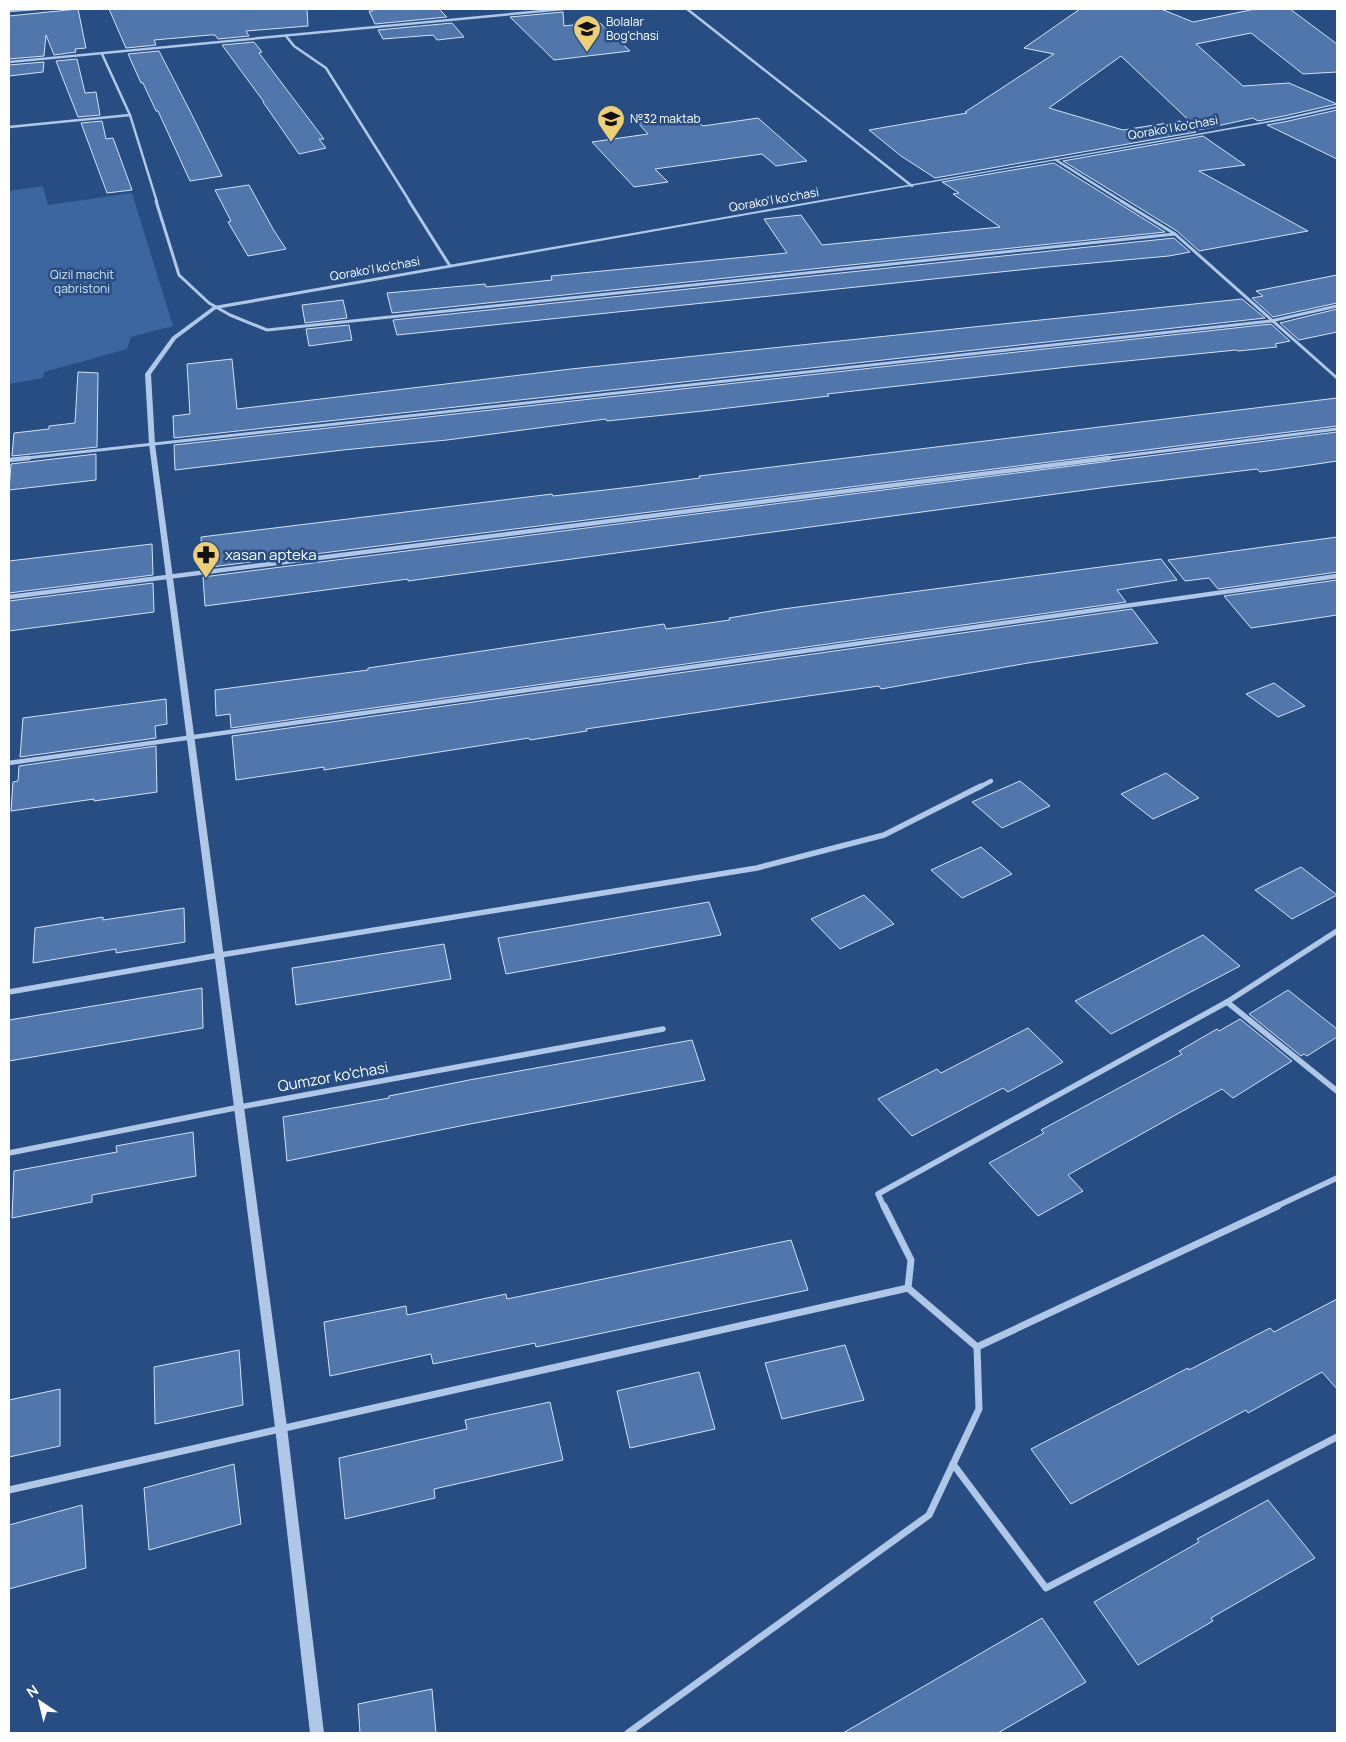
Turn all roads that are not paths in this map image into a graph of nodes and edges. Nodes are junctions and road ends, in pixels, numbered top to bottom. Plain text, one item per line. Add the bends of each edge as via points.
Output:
1 (38, 9) edge
2 (564, 9) edge
3 (687, 9) edge
4 (9, 11) edge
5 (286, 36) junction
6 (102, 54) junction
7 (9, 62) edge
8 (1337, 106) edge
9 (130, 115) junction
10 (9, 127) edge
11 (1056, 160) junction
12 (912, 186) junction
13 (1175, 234) junction
14 (450, 266) junction
15 (1337, 306) edge
16 (214, 308) junction
17 (1271, 321) junction
18 (1337, 378) edge
19 (1337, 429) edge
20 (152, 444) junction
21 (9, 460) edge
22 (170, 576) junction
23 (1337, 576) edge
24 (9, 597) edge
25 (191, 738) junction
26 (9, 763) edge
27 (991, 781) dead end
28 (1337, 931) edge
29 (220, 956) junction
30 (9, 992) edge
31 (1227, 1002) junction
32 (663, 1029) dead end
33 (1337, 1091) edge
34 (240, 1108) junction
35 (9, 1153) edge
36 (1337, 1178) edge
37 (908, 1288) junction
38 (977, 1347) junction
39 (281, 1427) junction
40 (1337, 1437) edge
41 (953, 1464) junction
42 (9, 1490) edge
43 (317, 1733) edge
44 (628, 1733) edge

1 - 4 street
2 - 5 street
3 - 12 street
5 - 6 street
5 - 14 street via 291,45 326,68
6 - 7 street
6 - 9 street
8 - 11 street, Qorako'l ko'chasi via 1284,119
9 - 10 street
9 - 16 street via 179,275 195,294
11 - 12 street, Qorako'l ko'chasi
11 - 13 street
12 - 14 street, Qorako'l ko'chasi
13 - 16 street via 267,330
13 - 17 street
14 - 16 street, Qorako'l ko'chasi
15 - 17 street
16 - 20 street via 174,338 148,374
17 - 18 street
17 - 20 street
19 - 22 street
20 - 21 street
20 - 22 street
22 - 24 street
22 - 25 street
23 - 25 street
25 - 26 street
25 - 29 street
27 - 29 street via 884,835 757,868
28 - 31 street
29 - 30 street
29 - 34 street
31 - 33 street
31 - 37 street via 878,1194 911,1260
32 - 34 street, Qumzor ko'chasi
34 - 35 street, Qumzor ko'chasi
34 - 39 street
36 - 38 street
37 - 38 street
37 - 39 street
38 - 41 street via 979,1409
39 - 42 street
39 - 43 street
40 - 41 street via 1046,1588
41 - 44 street via 929,1515

